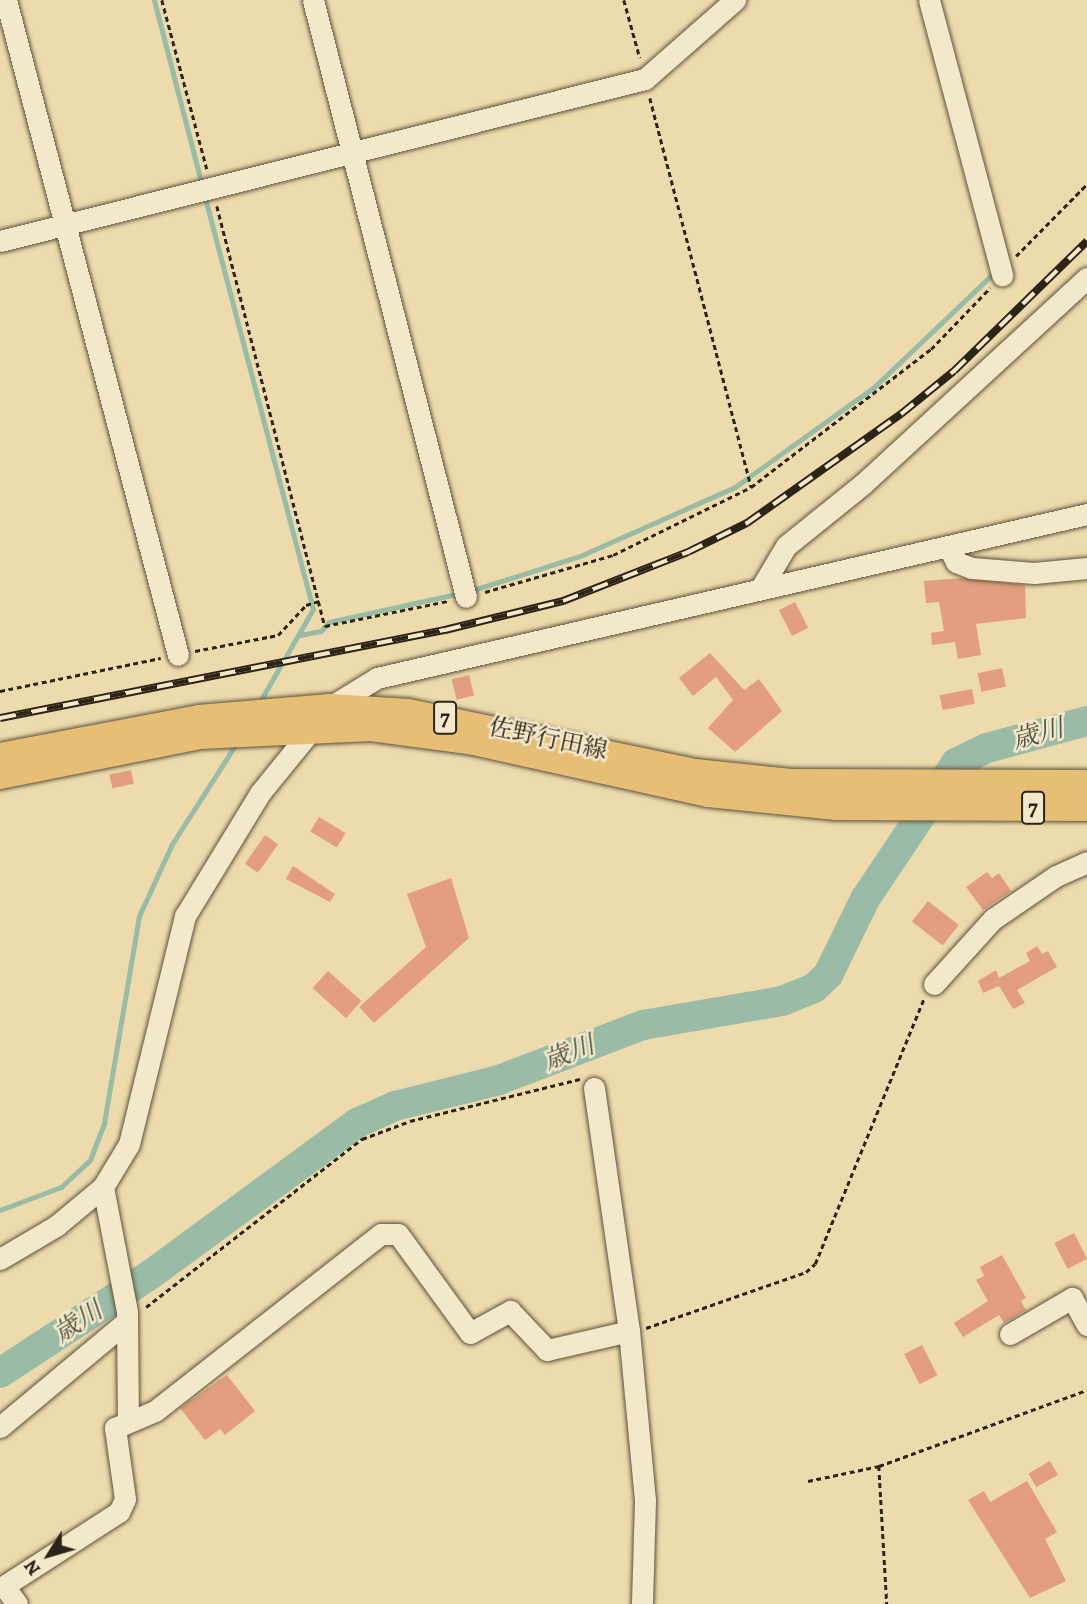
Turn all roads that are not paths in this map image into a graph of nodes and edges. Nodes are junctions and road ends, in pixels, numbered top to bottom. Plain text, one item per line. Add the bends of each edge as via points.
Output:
1 (6, 0) edge
2 (313, 0) edge
3 (735, 0) edge
4 (929, 0) edge
5 (353, 150) junction
6 (63, 225) junction
7 (0, 241) edge
8 (1002, 275) road end
9 (1087, 278) edge
10 (1087, 514) edge
11 (948, 546) junction
12 (1087, 568) edge
13 (761, 588) junction
14 (466, 597) road end
15 (178, 655) dead end
16 (330, 707) junction
17 (310, 727) junction
18 (0, 756) edge
19 (0, 776) edge
20 (1087, 783) edge
21 (1087, 808) edge
22 (1087, 862) edge
23 (934, 984) road end
24 (594, 1088) road end
25 (103, 1187) junction
26 (0, 1259) edge
27 (127, 1317) junction
28 (1087, 1325) edge
29 (629, 1331) junction
30 (1010, 1334) dead end
31 (128, 1418) junction
32 (0, 1427) edge
33 (17, 1604) edge
34 (642, 1604) edge

1 - 6 street
2 - 5 street
3 - 5 street via 645,79
4 - 8 street
5 - 6 street
5 - 14 street
6 - 7 street
6 - 15 street
9 - 13 street via 864,483 786,546
10 - 11 street
11 - 12 street via 956,562 972,568 1034,573
11 - 13 street
13 - 16 street via 377,678
16 - 17 street
16 - 18 main road, 佐野行田線 / 7 via 199,718
16 - 20 main road, 佐野行田線 / 7 via 484,725 695,772 790,782
17 - 19 main road, 佐野行田線 / 7 via 200,736
17 - 21 main road, 佐野行田線 / 7 via 371,728 474,742 708,794 874,807
17 - 25 street via 260,793 185,916 129,1144
22 - 23 street via 1056,876 993,919
24 - 29 street
25 - 26 street via 56,1226
25 - 27 street
27 - 31 street
27 - 32 street
28 - 30 street via 1072,1298
29 - 31 street via 547,1350 510,1311 470,1333 398,1234 388,1231 155,1411
29 - 34 street via 645,1501
31 - 33 street via 115,1428 125,1499 119,1512 4,1586

